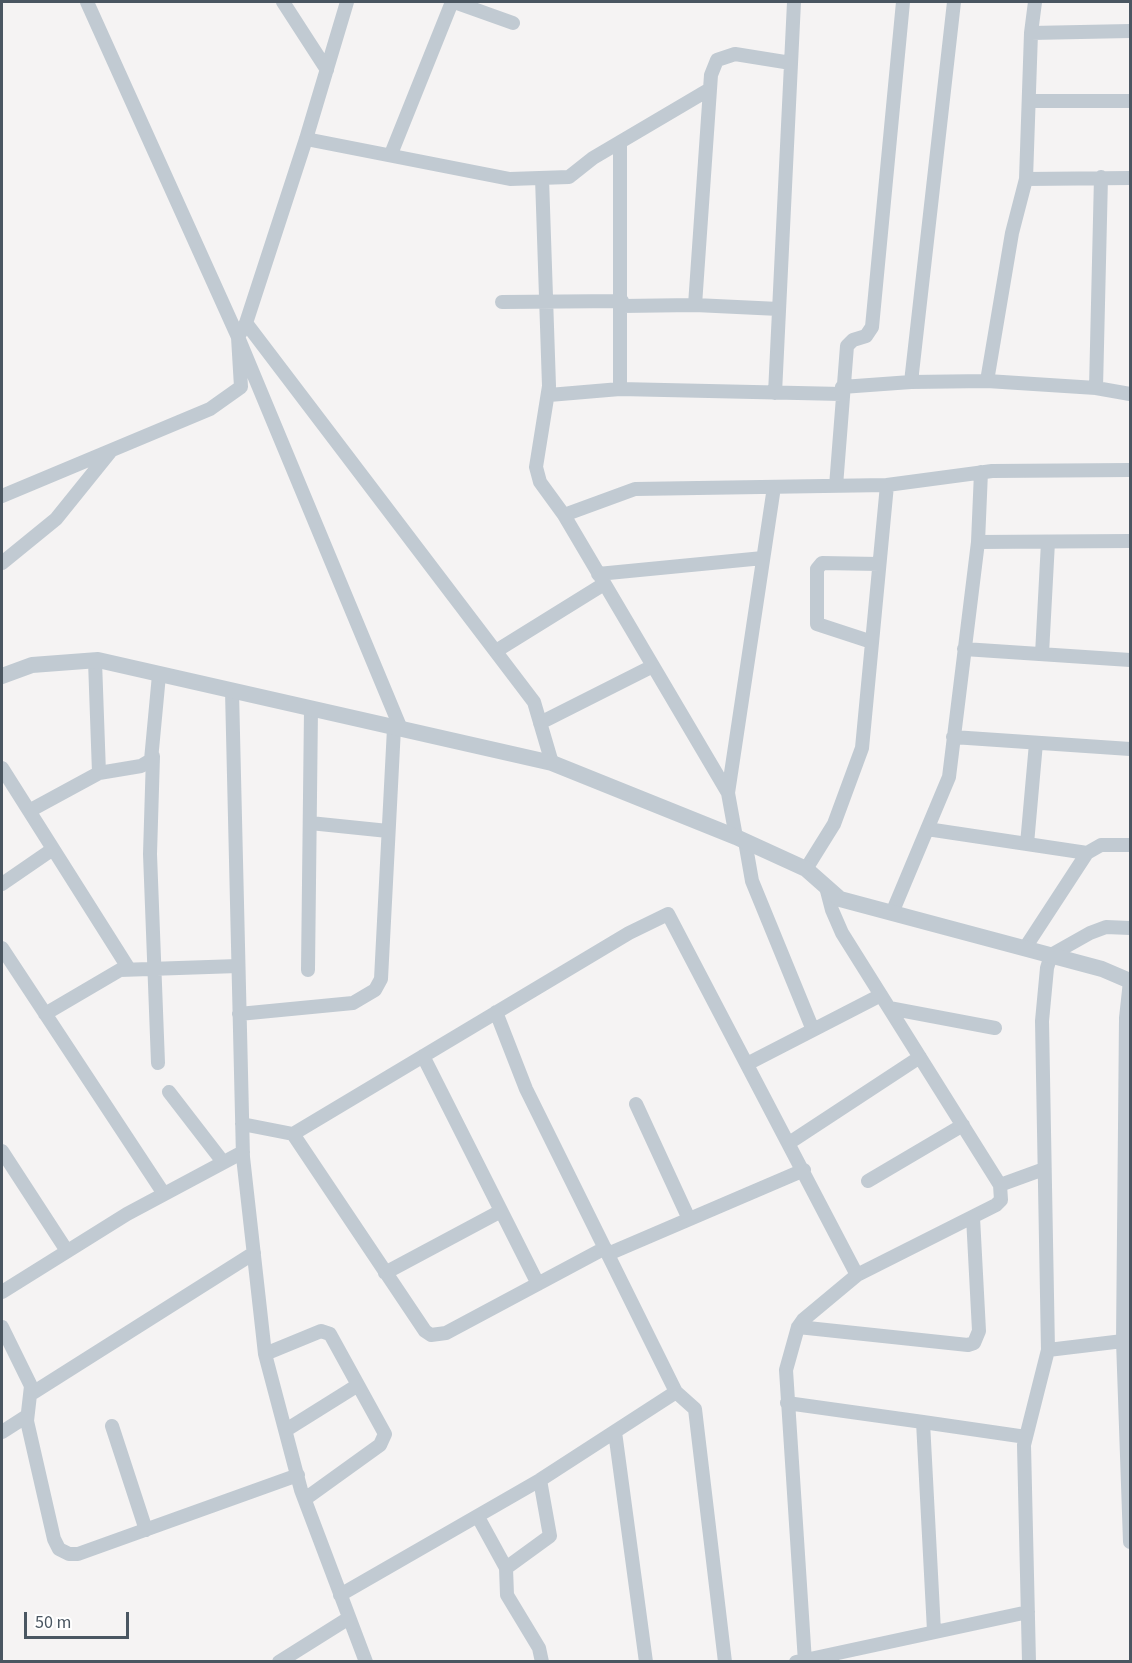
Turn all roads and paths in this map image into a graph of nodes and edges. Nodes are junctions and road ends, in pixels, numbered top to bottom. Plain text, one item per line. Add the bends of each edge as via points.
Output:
1 (87, 2) edge
2 (283, 2) edge
3 (347, 2) edge
4 (453, 2) edge
5 (794, 2) edge
6 (903, 2) edge
7 (954, 2) edge
8 (1035, 2) edge
9 (479, 6) edge
10 (513, 22) dead end
11 (1131, 31) edge
12 (1031, 33) junction
13 (791, 63) junction
14 (327, 70) junction
15 (710, 89) junction
16 (1029, 101) junction
17 (1131, 101) edge
18 (306, 139) junction
19 (620, 142) junction
20 (391, 154) junction
21 (1101, 177) junction
22 (542, 178) junction
23 (1131, 178) edge
24 (1026, 179) junction
25 (546, 301) junction
26 (502, 302) dead end
27 (622, 303) junction
28 (695, 305) junction
29 (779, 309) junction
30 (246, 323) junction
31 (238, 338) junction
32 (987, 381) junction
33 (911, 382) junction
34 (620, 388) junction
35 (1096, 388) junction
36 (842, 391) junction
37 (775, 393) junction
38 (1131, 393) edge
39 (549, 395) junction
40 (112, 450) junction
41 (1131, 470) edge
42 (981, 472) junction
43 (887, 485) junction
44 (836, 486) junction
45 (774, 487) junction
46 (2, 496) edge
47 (564, 515) junction
48 (978, 542) junction
49 (1048, 542) junction
50 (1131, 542) edge
51 (764, 558) junction
52 (2, 564) edge
53 (879, 564) junction
54 (601, 579) junction
55 (872, 642) junction
56 (964, 649) junction
57 (496, 651) junction
58 (1042, 654) junction
59 (1131, 660) edge
60 (95, 661) junction
61 (653, 666) junction
62 (159, 675) junction
63 (2, 676) edge
64 (232, 692) junction
65 (311, 709) junction
66 (540, 723) junction
67 (397, 729) junction
68 (953, 737) junction
69 (1036, 742) junction
70 (1131, 749) edge
71 (153, 756) junction
72 (552, 763) junction
73 (2, 768) edge
74 (99, 773) junction
75 (728, 793) junction
76 (29, 811) junction
77 (310, 823) junction
78 (927, 829) junction
79 (388, 831) junction
80 (741, 839) junction
81 (1027, 844) junction
82 (1131, 845) edge
83 (53, 849) junction
84 (1087, 853) junction
85 (806, 869) junction
86 (2, 884) edge
87 (826, 887) junction
88 (892, 913) junction
89 (1131, 928) edge
90 (2, 948) edge
91 (1025, 948) junction
92 (1051, 955) junction
93 (238, 966) junction
94 (155, 968) junction
95 (129, 969) junction
96 (308, 970) dead end
97 (1130, 981) edge
98 (881, 995) junction
99 (889, 1008) junction
100 (496, 1012) junction
101 (45, 1014) junction
102 (239, 1014) junction
103 (995, 1028) dead end
104 (813, 1030) junction
105 (423, 1056) junction
106 (920, 1057) junction
107 (158, 1063) dead end
108 (747, 1064) junction
109 (1128, 1070) edge
110 (169, 1092) dead end
111 (636, 1104) dead end
112 (242, 1124) junction
113 (963, 1125) junction
114 (293, 1134) junction
115 (789, 1143) junction
116 (2, 1151) edge
117 (243, 1152) junction
118 (223, 1162) junction
119 (6, 1168) edge
120 (1044, 1169) junction
121 (804, 1170) junction
122 (868, 1181) dead end
123 (1000, 1185) junction
124 (164, 1194) junction
125 (501, 1211) junction
126 (973, 1217) junction
127 (690, 1219) junction
128 (67, 1251) junction
129 (607, 1251) junction
130 (254, 1253) junction
131 (385, 1273) junction
132 (856, 1275) junction
133 (538, 1284) junction
134 (2, 1292) edge
135 (2, 1327) edge
136 (798, 1327) junction
137 (1123, 1341) junction
138 (1048, 1350) junction
139 (265, 1354) junction
140 (358, 1385) junction
141 (676, 1392) junction
142 (31, 1394) junction
143 (787, 1403) junction
144 (27, 1416) junction
145 (923, 1422) junction
146 (112, 1426) dead end
147 (286, 1430) junction
148 (2, 1432) edge
149 (615, 1432) junction
150 (1026, 1437) junction
151 (1129, 1467) edge
152 (298, 1475) junction
153 (540, 1480) junction
154 (305, 1499) junction
155 (478, 1516) junction
156 (146, 1530) junction
157 (1131, 1542) edge
158 (506, 1568) junction
159 (340, 1595) junction
160 (1028, 1612) junction
161 (349, 1618) junction
162 (934, 1631) junction
163 (802, 1661) edge
164 (279, 1662) edge
165 (366, 1662) edge
166 (542, 1662) edge
167 (646, 1662) edge
168 (724, 1662) edge
169 (1029, 1662) edge

1 - 31 street
2 - 14 street
3 - 14 street
4 - 9 street
4 - 20 street
5 - 13 street
6 - 36 street via 872,327 866,336 853,339 847,346
7 - 33 street
8 - 12 street
9 - 10 street
11 - 12 street
12 - 16 street
13 - 15 street via 726,55 717,60
13 - 29 street
14 - 18 street
15 - 19 street
15 - 28 street
16 - 17 street
16 - 24 street
18 - 20 street
18 - 30 street
19 - 22 street via 569,177
19 - 27 street
20 - 22 street via 510,179
21 - 23 street
21 - 24 street
21 - 35 street
22 - 25 street
24 - 32 street via 1012,232
25 - 26 street
25 - 27 street
25 - 39 street
27 - 28 street
27 - 34 street
28 - 29 street
29 - 37 street
30 - 31 street
30 - 57 street
31 - 40 street via 241,387 210,409
31 - 67 street
32 - 33 street
32 - 35 street
33 - 36 street
34 - 37 street
34 - 39 street
35 - 38 street
36 - 37 street
36 - 44 street
39 - 47 street via 536,475
40 - 46 street
40 - 52 street via 56,519
41 - 42 street
42 - 43 street
42 - 48 street
43 - 44 street
43 - 53 street
44 - 45 street
45 - 47 street via 635,489
45 - 51 street
47 - 54 street
48 - 49 street
48 - 56 street
49 - 50 street
49 - 58 street
51 - 54 street
51 - 75 street
53 - 55 street
53 - 55 street via 822,563 817,569 816,624
54 - 57 street
54 - 61 street
55 - 85 street via 862,748 834,824
56 - 58 street
56 - 68 street
57 - 66 street via 534,702
58 - 59 street
60 - 62 street
60 - 63 street via 32,665
60 - 74 street
61 - 66 street
61 - 75 street
62 - 64 street
62 - 71 street
64 - 65 street
64 - 93 street
65 - 67 street
65 - 77 street
66 - 72 street
67 - 72 street
67 - 79 street
68 - 69 street
68 - 78 street via 949,777
69 - 70 street
69 - 81 street
71 - 74 street via 141,766
71 - 94 street via 150,854
72 - 80 street
73 - 76 street
74 - 76 street
75 - 80 street
76 - 83 street
77 - 79 street
77 - 96 street
78 - 81 street
78 - 88 street
79 - 102 street via 381,980 375,990 353,1003
80 - 85 street
80 - 104 street via 752,881
81 - 84 street
82 - 84 street via 1101,845
83 - 86 street
83 - 95 street
84 - 91 street
85 - 87 street
87 - 88 street via 840,899
87 - 98 street via 842,933
88 - 91 street
89 - 92 street via 1097,930
90 - 101 street
91 - 92 street
92 - 97 street
92 - 120 street via 1042,1021
93 - 94 street
93 - 102 street
94 - 95 street
94 - 107 street
95 - 101 street via 113,973
97 - 109 street via 1126,1018
98 - 99 street
98 - 104 street
99 - 103 street
99 - 106 street
100 - 105 street
100 - 108 street via 668,914
100 - 129 street via 526,1089
101 - 124 street
102 - 112 street
104 - 108 street
105 - 114 street
105 - 125 street
106 - 113 street
106 - 115 street
108 - 115 street
109 - 137 street
110 - 118 street
111 - 127 street
112 - 114 street
112 - 117 street
113 - 122 street
113 - 123 street
114 - 131 street
115 - 121 street
116 - 119 street
117 - 118 street
117 - 130 street
118 - 124 street
119 - 128 street
120 - 123 street
120 - 138 street
121 - 127 street
121 - 132 street
123 - 126 street via 1001,1200
124 - 128 street
125 - 131 street
125 - 133 street
126 - 132 street
126 - 136 street via 979,1331 974,1343
127 - 129 street
128 - 134 street
129 - 133 street
129 - 141 street
130 - 139 street
130 - 142 street
131 - 133 street via 425,1331 432,1335 446,1333
132 - 136 street
135 - 142 street via 28,1377
136 - 143 street via 786,1370
137 - 138 street
137 - 151 street
138 - 150 street
139 - 140 street via 326,1331
139 - 147 street
140 - 147 street
140 - 154 street via 385,1434 384,1440
141 - 149 street
141 - 168 street via 694,1409
142 - 144 street
143 - 145 street
143 - 163 street
144 - 148 street
144 - 156 street via 59,1549 78,1554
145 - 150 street
145 - 162 street
146 - 156 street
147 - 152 street
149 - 153 street
149 - 167 street
150 - 160 street
151 - 157 street
152 - 154 street
152 - 156 street
153 - 155 street
153 - 158 street via 550,1536
154 - 159 street
155 - 158 street
155 - 159 street
158 - 166 street via 507,1595 539,1648
159 - 161 street
160 - 162 street
160 - 169 street
161 - 164 street
161 - 165 street
162 - 163 street

